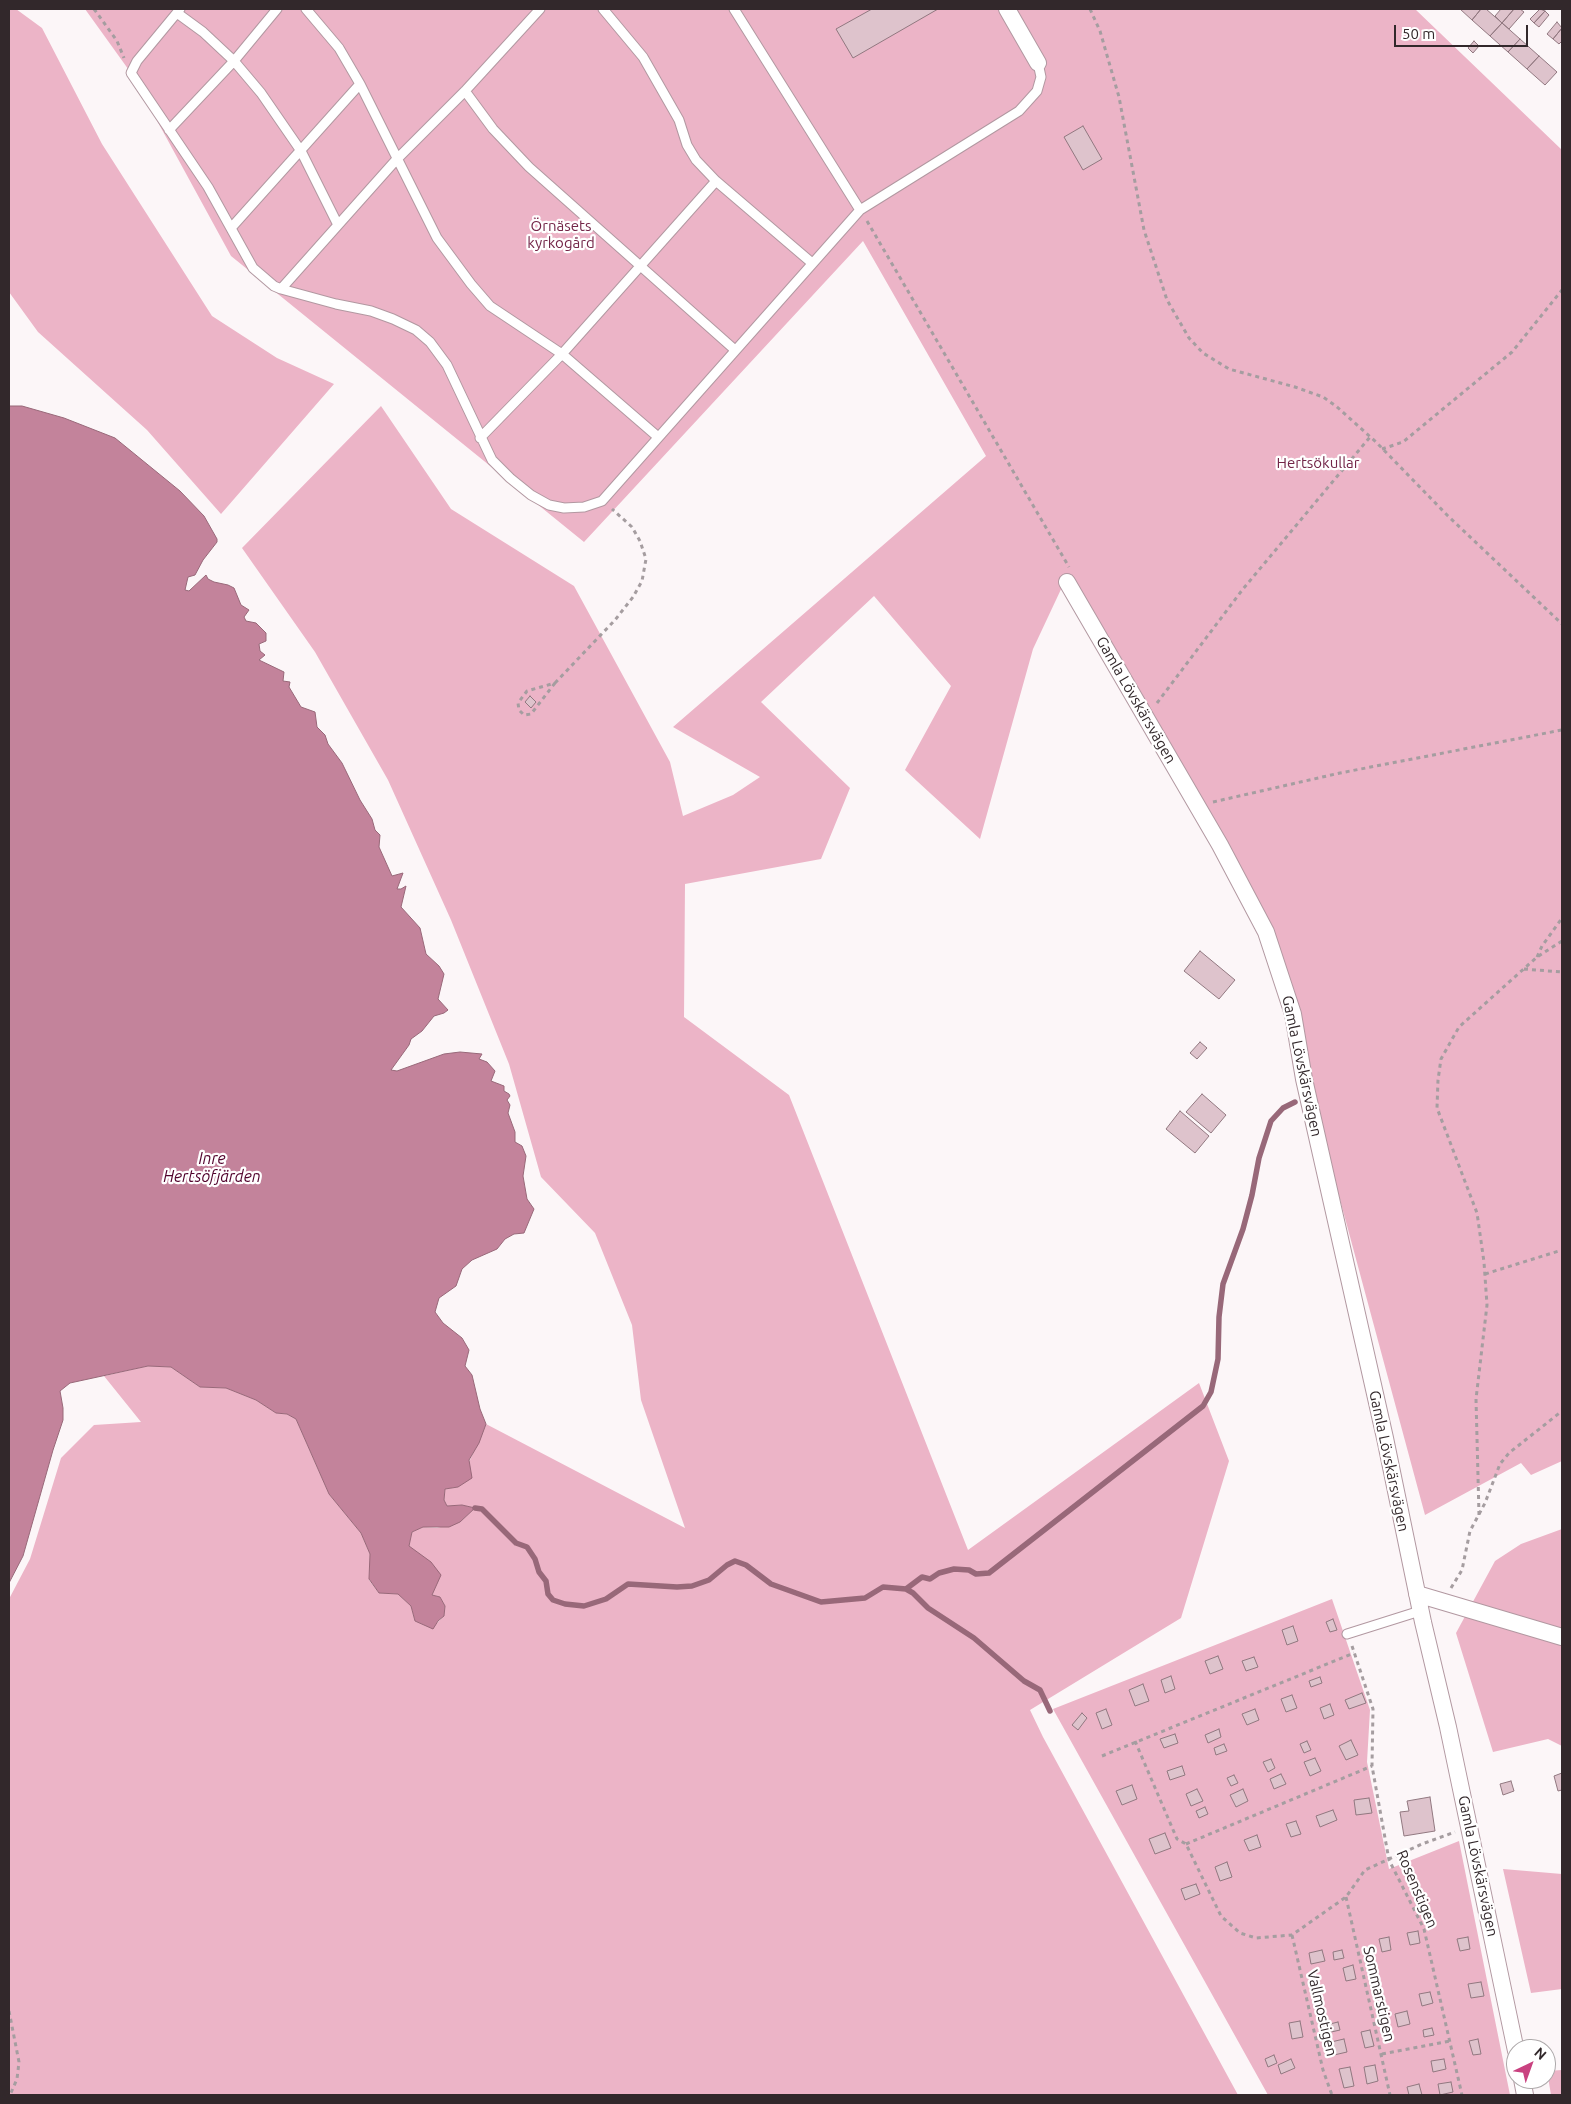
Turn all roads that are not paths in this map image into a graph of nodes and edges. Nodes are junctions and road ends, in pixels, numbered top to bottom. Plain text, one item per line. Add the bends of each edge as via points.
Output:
1 (277, 9) edge
2 (306, 9) edge
3 (540, 9) edge
4 (603, 9) edge
5 (734, 9) edge
6 (1007, 9) edge
7 (179, 11) edge
8 (234, 61) junction
9 (1038, 63) joint
10 (360, 84) junction
11 (465, 91) junction
12 (169, 130) junction
13 (301, 151) junction
14 (396, 160) junction
15 (716, 181) junction
16 (860, 210) junction
17 (338, 225) junction
18 (230, 228) junction
19 (812, 263) junction
20 (639, 267) junction
21 (280, 289) junction
22 (735, 350) junction
23 (562, 354) junction
24 (658, 437) junction
25 (480, 438) junction
26 (1067, 582) road end
27 (1418, 1603) junction
28 (1347, 1634) road end
29 (1562, 1637) edge
30 (1513, 2039) edge

1 - 8 lane
2 - 10 lane via 340,48
3 - 11 lane
4 - 15 lane via 643,57 679,120 686,144
5 - 16 lane
6 - 9 street
7 - 8 lane
7 - 12 lane via 131,72
8 - 12 lane
8 - 13 lane via 261,93
9 - 16 lane via 1041,77 1037,91 1019,111
10 - 13 lane
10 - 14 lane
11 - 14 lane
11 - 20 lane via 493,129 529,167
12 - 18 lane via 208,187
13 - 17 lane
13 - 18 lane
14 - 17 lane
14 - 23 lane via 437,238 471,284 490,306
15 - 19 lane
15 - 20 lane
16 - 19 lane
17 - 21 lane
18 - 21 lane via 253,268
19 - 22 lane
20 - 22 lane
20 - 23 lane
21 - 25 lane via 371,311 416,330 447,364
22 - 24 lane
23 - 24 lane
23 - 25 lane
24 - 25 lane via 602,501 584,507 564,508 549,505 510,478 492,460
26 - 27 street, Gamla Lövskärsvägen via 1198,806 1266,932 1293,1014 1304,1079
27 - 28 lane
27 - 29 street via 1442,1601
27 - 30 street, Gamla Lövskärsvägen via 1448,1727

